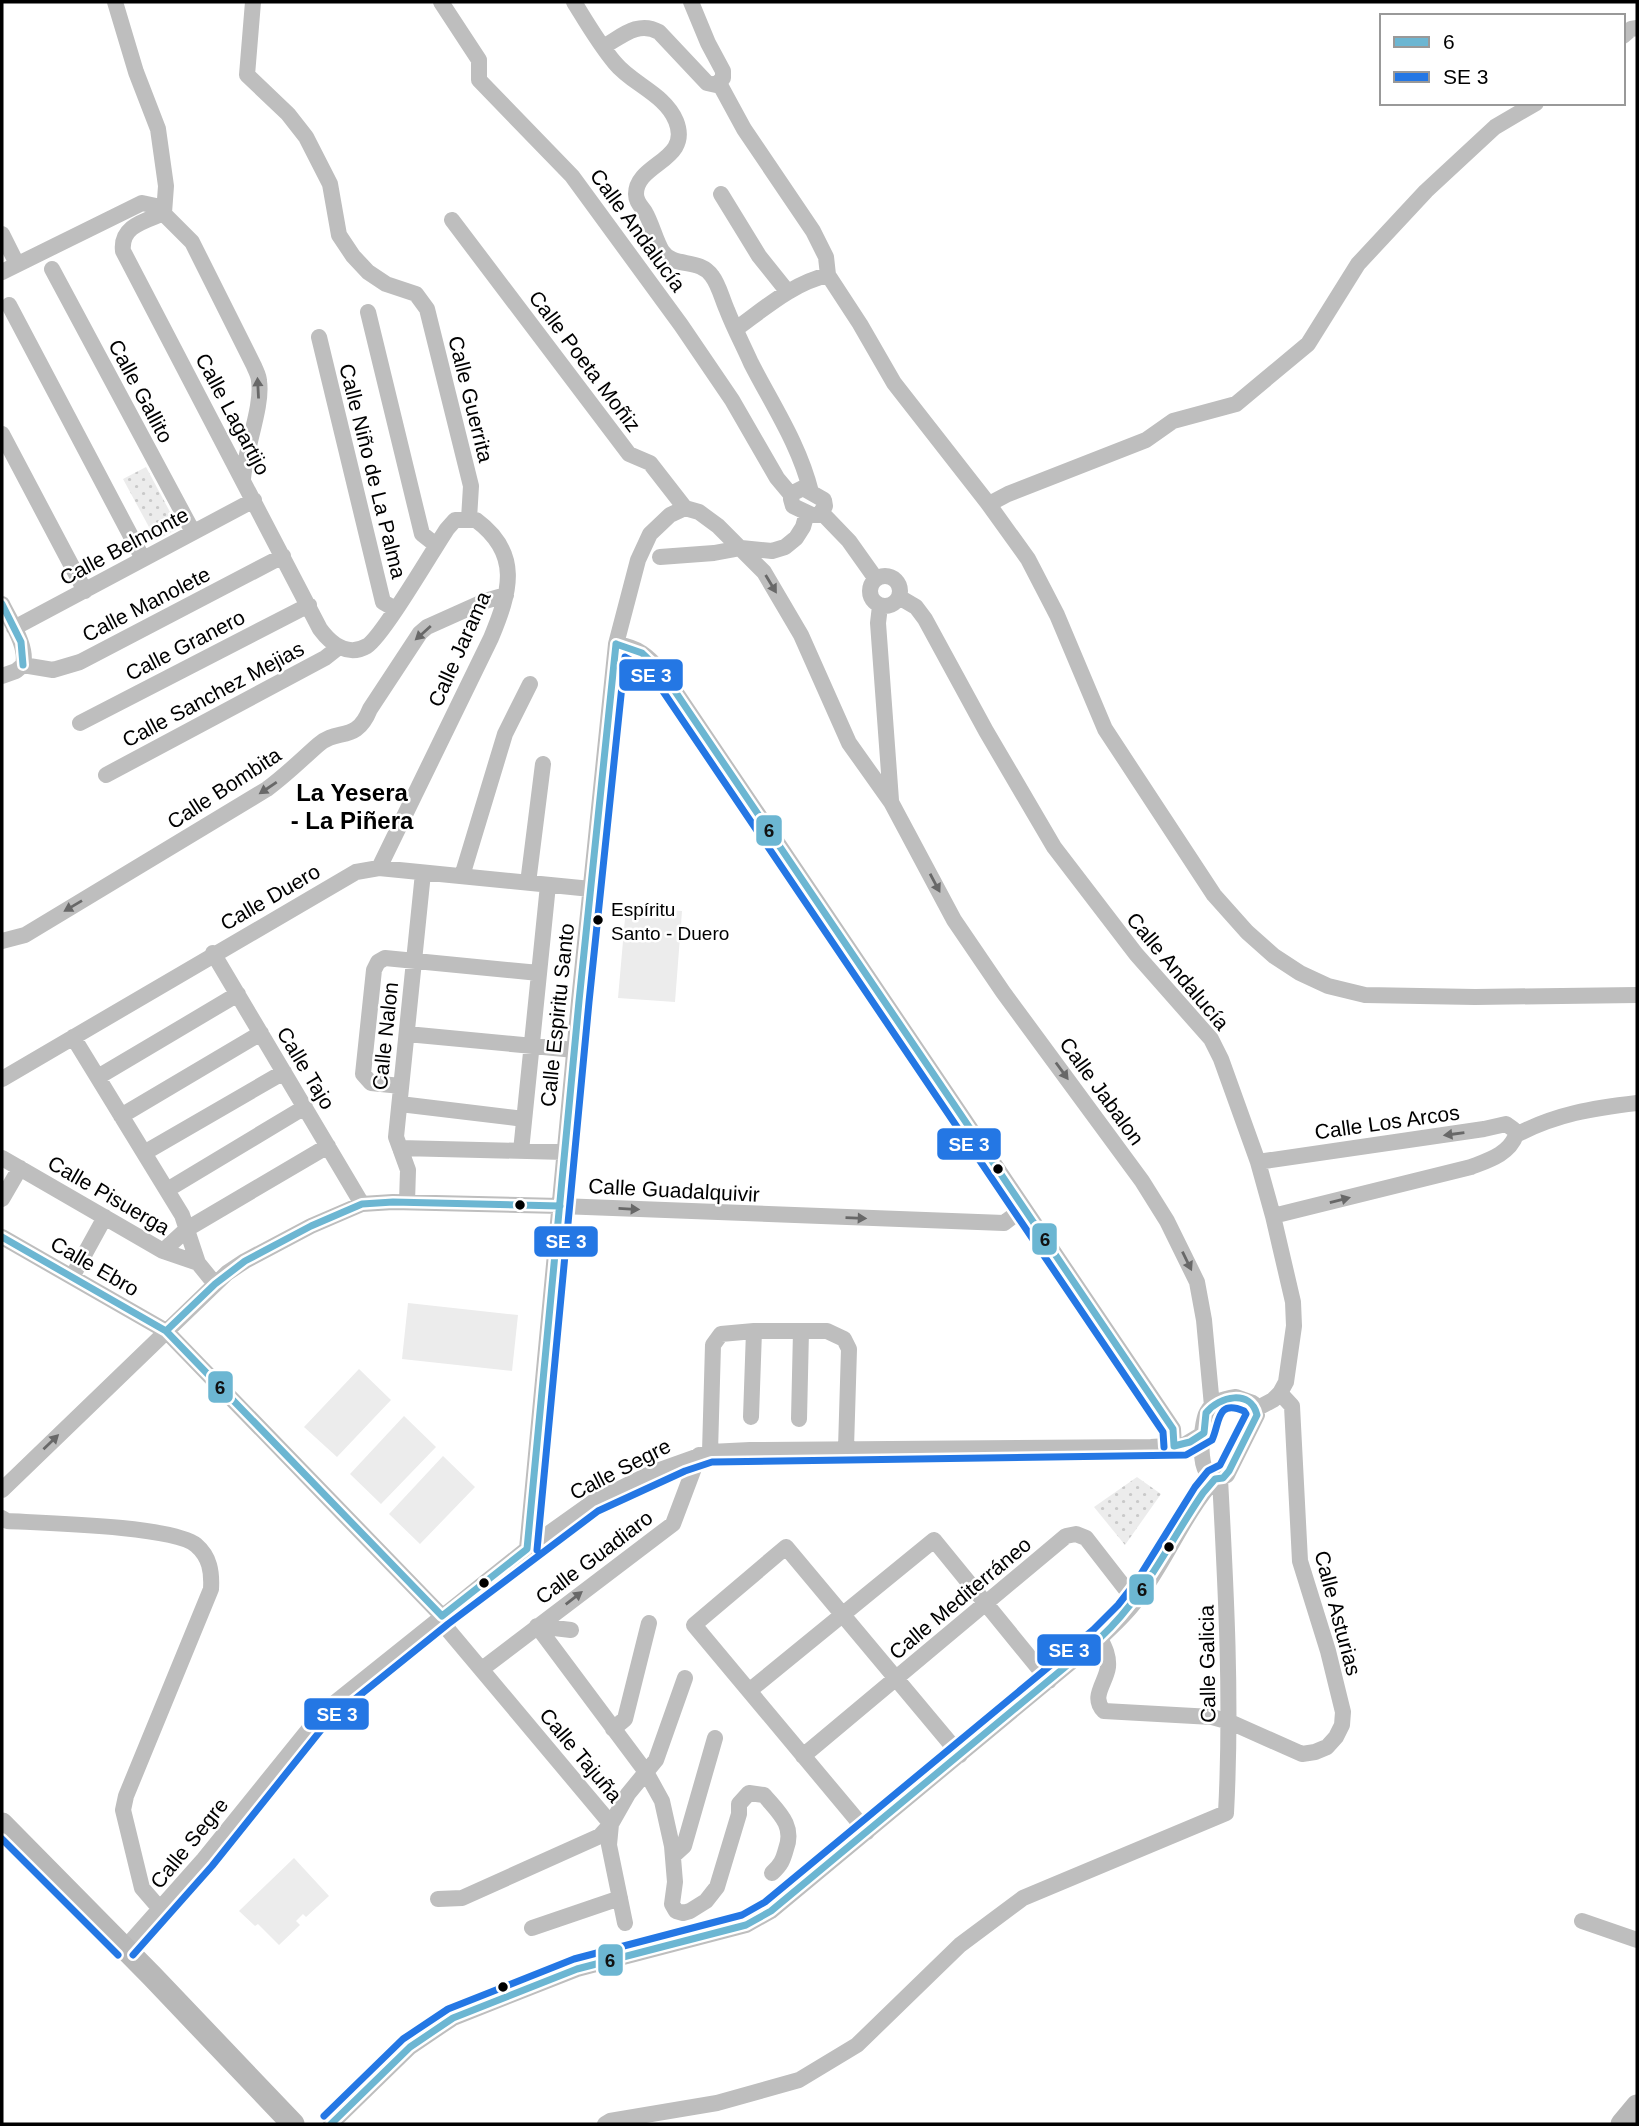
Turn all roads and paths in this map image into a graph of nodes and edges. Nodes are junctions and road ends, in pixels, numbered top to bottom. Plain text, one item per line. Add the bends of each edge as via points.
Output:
1 (115, 2) edge
2 (253, 2) edge
3 (441, 2) edge
4 (574, 2) edge
5 (691, 2) edge
6 (603, 47) junction
7 (719, 83) junction
8 (1532, 105) edge
9 (720, 194) dead end
10 (164, 212) junction
11 (452, 220) dead end
12 (2, 234) edge
13 (18, 264) junction
14 (52, 269) dead end
15 (2, 272) edge
16 (828, 275) junction
17 (788, 291) junction
18 (9, 305) dead end
19 (368, 312) dead end
20 (736, 329) junction
21 (318, 337) dead end
22 (2, 434) edge
23 (243, 479) junction
24 (811, 492) junction
25 (792, 496) junction
26 (254, 500) junction
27 (989, 504) junction
28 (685, 508) junction
29 (815, 513) junction
30 (469, 519) junction
31 (193, 532) junction
32 (436, 545) junction
33 (741, 548) junction
34 (283, 556) junction
35 (660, 557) dead end
36 (142, 559) junction
37 (876, 579) junction
38 (85, 591) junction
39 (506, 595) junction
40 (900, 597) junction
41 (2, 604) edge
42 (309, 605) junction
43 (880, 606) junction
44 (395, 609) junction
45 (14, 628) junction
46 (616, 644) junction
47 (339, 647) junction
48 (23, 665) junction
49 (2, 676) edge
50 (530, 684) dead end
51 (80, 723) dead end
52 (543, 764) dead end
53 (106, 775) dead end
54 (891, 802) junction
55 (903, 823) joint
56 (379, 868) junction
57 (424, 873) junction
58 (463, 876) junction
59 (528, 883) junction
60 (548, 885) junction
61 (591, 889) junction
62 (2, 941) edge
63 (214, 953) junction
64 (414, 961) junction
65 (539, 973) junction
66 (238, 994) junction
67 (1637, 995) edge
68 (261, 1033) junction
69 (407, 1034) junction
70 (73, 1037) junction
71 (531, 1046) junction
72 (575, 1050) junction
73 (284, 1072) junction
74 (98, 1077) junction
75 (2, 1079) edge
76 (401, 1086) junction
77 (1637, 1103) edge
78 (400, 1104) junction
79 (305, 1107) junction
80 (121, 1116) junction
81 (524, 1119) junction
82 (1516, 1135) junction
83 (328, 1146) junction
84 (400, 1148) junction
85 (521, 1151) junction
86 (565, 1152) junction
87 (145, 1153) junction
88 (2, 1158) edge
89 (1258, 1162) junction
90 (20, 1168) junction
91 (167, 1190) junction
92 (2, 1199) edge
93 (407, 1202) junction
94 (362, 1204) junction
95 (561, 1206) junction
96 (1024, 1208) junction
97 (1273, 1216) junction
98 (105, 1217) junction
99 (187, 1229) junction
100 (2, 1237) edge
101 (163, 1251) junction
102 (198, 1263) junction
103 (72, 1277) junction
104 (215, 1284) junction
105 (166, 1331) junction
106 (754, 1331) junction
107 (802, 1331) junction
108 (1280, 1393) junction
109 (1212, 1405) junction
110 (1256, 1409) junction
111 (751, 1417) dead end
112 (799, 1419) dead end
113 (1204, 1433) junction
114 (1179, 1445) junction
115 (846, 1448) junction
116 (704, 1454) junction
117 (1210, 1471) junction
118 (2, 1490) edge
119 (1195, 1504) junction
120 (1222, 1514) junction
121 (2, 1518) edge
122 (527, 1549) junction
123 (1135, 1601) junction
124 (985, 1603) junction
125 (842, 1615) junction
126 (442, 1616) junction
127 (649, 1623) dead end
128 (537, 1626) junction
129 (571, 1630) dead end
130 (1100, 1639) junction
131 (481, 1669) junction
132 (685, 1678) dead end
133 (896, 1679) junction
134 (1049, 1681) junction
135 (749, 1691) junction
136 (1230, 1722) junction
137 (613, 1729) junction
138 (715, 1738) dead end
139 (960, 1755) junction
140 (803, 1756) junction
141 (646, 1772) junction
142 (2, 1824) edge
143 (611, 1824) junction
144 (867, 1832) junction
145 (673, 1856) junction
146 (772, 1872) dead end
147 (620, 1898) junction
148 (438, 1899) dead end
149 (161, 1910) junction
150 (1582, 1921) dead end
151 (625, 1923) dead end
152 (532, 1928) dead end
153 (1637, 1940) edge
154 (125, 1948) junction
155 (1637, 2106) edge
156 (293, 2124) edge
157 (331, 2124) edge
158 (605, 2124) edge
159 (1622, 2124) edge

1 - 10 street via 135,72 158,129 166,186
2 - 30 street, Calle Guerrita via 247,75 306,137 330,184 339,235 353,256 386,284 416,294 427,309 471,486
3 - 25 street, Calle Andalucía via 479,61 479,80 572,176 689,336
4 - 6 street
5 - 7 street via 723,72
6 - 7 street via 638,27 653,28 707,83
6 - 20 street via 676,121 674,151 642,176 637,201 666,256 698,264 713,277
7 - 16 street via 744,129 813,231 826,257
8 - 27 street via 1494,127 1426,191 1358,264 1308,344 1236,404 1173,421 1146,440
9 - 17 street via 759,256
10 - 13 street via 142,203
23 -> 10 street via 260,382 192,242
10 - 23 street, Calle Lagartijo via 129,229 123,251
11 - 28 street, Calle Poeta Moñiz via 629,454 650,463
12 - 13 street
13 - 15 street
14 - 31 street, Calle Gallito
16 - 17 street
16 - 27 street via 894,383
17 - 20 street
18 - 36 street
19 - 32 street via 422,534
20 - 24 street via 796,445
21 - 44 street, Calle Niño de La Palma via 383,602
22 - 38 street
23 - 26 street, Calle Lagartijo
24 - 25 street via 799,489
24 - 29 street via 824,500 825,506
25 - 29 street, Calle Andalucía via 793,506
26 - 31 street, Calle Belmonte
26 - 34 street, Calle Lagartijo
27 - 67 street via 1027,559 1057,615 1105,729 1214,895 1274,956 1328,986 1365,995
28 - 33 street, Calle Poeta Moñiz via 699,512
28 - 46 street, Calle Espiritu Santo via 650,534 638,560
29 - 33 street via 785,547 772,551
29 - 37 street via 849,541
30 - 32 street via 450,524
30 - 39 street, Calle Jarama via 485,527 502,548 508,566
31 - 36 street, Calle Belmonte
32 - 44 street
33 - 35 street
33 -> 54 street, Calle Poeta Moñiz via 764,572 802,635 849,743
34 - 42 street, Calle Lagartijo
34 - 48 street, Calle Manolete via 80,662 53,670
36 - 38 street, Calle Belmonte
37 - 40 street via 895,580
37 - 43 street via 870,592
38 - 45 street, Calle Belmonte
39 - 56 street, Calle Jarama via 491,638
39 -> 62 street, Calle Bombita via 420,633 366,719 352,733 323,741 267,789 25,935
40 - 43 street via 891,605
40 - 89 street, Calle Andalucía via 925,619 1054,847 1136,954 1211,1039
41 - 45 street
42 - 47 street, Calle Lagartijo via 320,629
42 - 51 street, Calle Granero
43 - 54 street
44 - 47 street via 368,645 349,650
45 - 48 street via 25,658
46 - 61 street, Calle Espiritu Santo
46 - 96 street via 633,647 662,672
47 - 53 street, Calle Sanchez Mejias
48 - 49 street
50 - 58 street via 505,734
52 - 59 street
54 - 55 street, Calle Poeta Moñiz
55 -> 109 street, Calle Jabalon via 954,920 1142,1181 1178,1242 1200,1297
56 - 57 street, Calle Duero
56 - 63 street, Calle Duero via 356,872
57 - 58 street, Calle Duero
57 - 64 street, Calle Nalon
58 - 59 street, Calle Duero
59 - 60 street, Calle Duero
60 - 61 street, Calle Duero
60 - 65 street
61 - 72 street, Calle Espiritu Santo
63 - 66 street, Calle Tajo
63 - 70 street, Calle Duero
64 - 65 street
64 - 69 street, Calle Nalon
64 - 76 street via 385,958 376,966 363,1074 370,1083
65 - 71 street
66 - 68 street, Calle Tajo
66 - 74 street
68 - 73 street, Calle Tajo
68 - 80 street
69 - 71 street
69 - 76 street, Calle Nalon
70 - 74 street
70 - 75 street, Calle Duero
71 - 72 street
71 - 81 street
72 - 86 street, Calle Espiritu Santo
73 - 79 street, Calle Tajo
73 - 87 street
74 - 80 street
76 - 78 street, Calle Nalon
77 - 82 street via 1583,1110
78 - 81 street
78 - 84 street, Calle Nalon via 396,1137
79 - 83 street, Calle Tajo
79 - 91 street
80 - 87 street
81 - 85 street
82 -> 89 street, Calle Los Arcos via 1506,1124
97 -> 82 street via 1471,1167 1499,1155 1513,1145
83 - 94 street, Calle Tajo
83 - 99 street
84 - 85 street
84 - 93 street, Calle Nalon via 408,1170
85 - 86 street
86 - 95 street, Calle Espiritu Santo
87 - 91 street
88 - 90 street, Calle Pisuerga
89 - 97 street, Calle Andalucía
90 - 92 street
90 - 98 street, Calle Pisuerga
91 - 99 street
93 - 94 street, Calle Guadalquivir
93 - 95 street, Calle Guadalquivir
94 - 104 street, Calle Guadalquivir via 245,1261
95 -> 96 street, Calle Guadalquivir via 1004,1223
95 - 122 street, Calle Espiritu Santo
96 - 114 street via 1173,1429
97 - 108 street, Calle Andalucía via 1293,1302 1294,1326
98 - 101 street, Calle Pisuerga
98 - 103 street
99 - 101 street
99 - 102 street
100 - 103 street, Calle Ebro
101 - 102 street, Calle Pisuerga
102 - 104 street
103 - 105 street, Calle Ebro
104 - 105 street, Calle Guadalquivir
118 -> 105 street, Calle Guadalquivir
105 - 126 street, Calle Ebro
106 - 107 street, Calle Guadiaro
106 - 111 street
106 - 116 street, Calle Guadiaro via 721,1334 713,1345
107 - 112 street
107 - 115 street, Calle Guadiaro via 827,1331 848,1345
108 - 110 street
108 - 136 street, Calle Asturias via 1292,1406 1300,1561 1328,1651 1342,1725 1327,1747 1302,1754
109 - 110 street via 1236,1397 1250,1400
109 - 113 street via 1204,1419
110 - 117 street via 1229,1471
113 - 114 street
113 - 117 street
114 - 115 street, Calle Segre
114 - 117 street via 1194,1448
115 - 116 street, Calle Segre
116 - 122 street, Calle Segre via 593,1502
128 -> 116 street, Calle Guadiaro via 673,1524
117 - 119 street
117 - 120 street, Calle Galicia
119 - 120 street via 1209,1499
119 - 123 street
120 - 136 street, Calle Galicia
121 - 149 street via 178,1536 205,1555 212,1572 211,1589 123,1810 142,1888
122 - 126 street, Calle Segre
123 - 124 street, Calle Mediterráneo via 1090,1542 1076,1534 1061,1540
123 - 130 street
124 - 125 street via 934,1540
124 - 133 street, Calle Mediterráneo
124 - 134 street
125 - 133 street
125 - 135 street
125 - 135 street via 786,1547 694,1625
126 - 131 street, Calle Tajuña
126 - 149 street, Calle Segre via 322,1713
127 - 137 street via 625,1718
128 - 129 street
128 - 131 street, Calle Guadiaro
128 - 137 street
130 - 134 street
130 - 136 street via 1108,1665 1098,1697 1104,1711
131 - 143 street, Calle Tajuña
132 - 141 street via 656,1760
133 - 139 street
133 - 140 street, Calle Mediterráneo
134 - 139 street
135 - 140 street
136 - 158 street, Calle Galicia via 1226,1813 1023,1898 960,1945 857,2045 799,2080 717,2103
137 - 141 street
138 - 145 street via 684,1846
139 - 144 street
140 - 144 street
141 - 143 street
141 - 145 street via 662,1801
142 - 154 main road
143 - 147 street, Calle Tajuña via 609,1845
143 - 148 street via 600,1836 462,1898
144 - 157 street via 746,1926 577,1969 453,2018 410,2047
145 - 146 street via 672,1904 676,1911 687,1913 717,1887 739,1804 745,1796 759,1793 786,1821 790,1835 781,1865
147 - 151 street, Calle Tajuña
147 - 152 street
149 - 154 street, Calle Segre
150 - 153 street
154 - 156 main road
155 - 159 main road

